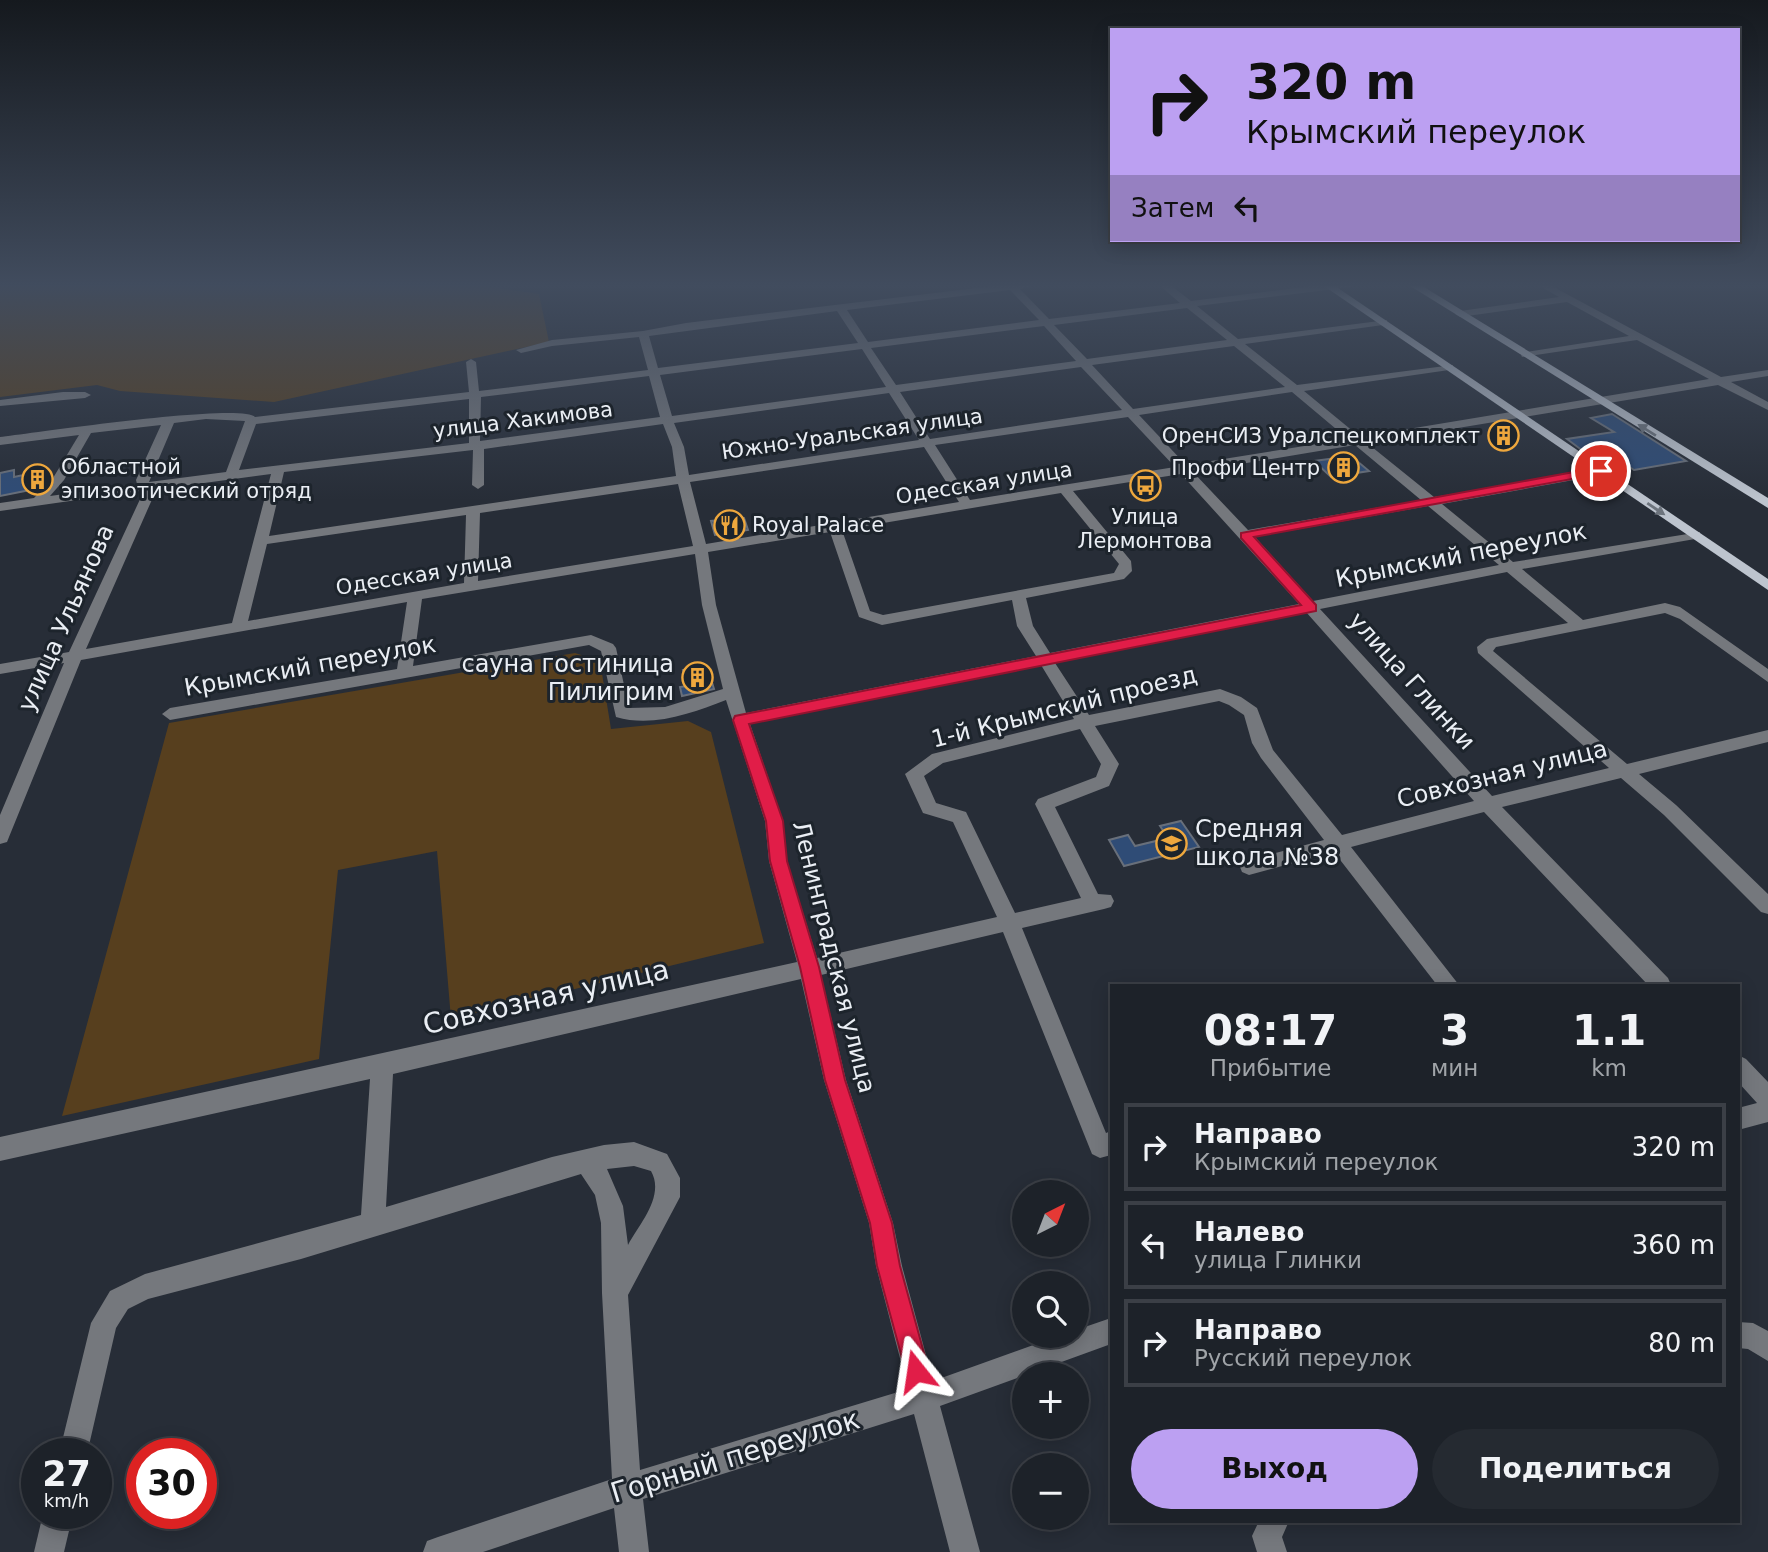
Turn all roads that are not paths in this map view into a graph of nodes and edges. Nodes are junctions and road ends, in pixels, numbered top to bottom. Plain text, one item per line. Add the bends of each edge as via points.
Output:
1 (648, 356) edge
2 (781, 356) edge
3 (873, 356) edge
4 (1076, 356) edge
5 (1139, 356) edge
6 (1255, 356) edge
7 (1433, 356) edge
8 (1528, 356) edge
9 (1674, 356) edge
10 (471, 362) dead end
11 (1083, 364) junction
12 (1449, 367) junction
13 (652, 372) junction
14 (1768, 373) edge
15 (1719, 381) junction
16 (1295, 388) junction
17 (894, 390) junction
18 (475, 393) junction
19 (85, 396) dead end
20 (0, 402) edge
21 (1601, 402) junction
22 (1768, 408) edge
23 (1130, 414) junction
24 (1519, 415) junction
25 (667, 420) junction
26 (169, 421) junction
27 (251, 421) junction
28 (87, 431) junction
29 (926, 441) junction
30 (0, 442) edge
31 (1359, 442) junction
32 (478, 446) junction
33 (279, 469) junction
34 (1185, 471) junction
35 (1601, 471) junction
36 (231, 475) junction
37 (683, 479) junction
38 (478, 485) dead end
39 (145, 487) junction
40 (1066, 491) junction
41 (38, 502) junction
42 (1430, 502) junction
43 (1768, 504) edge
44 (968, 507) junction
45 (2, 510) edge
46 (473, 511) junction
47 (835, 528) junction
48 (1245, 535) junction
49 (1695, 535) junction
50 (260, 541) junction
51 (701, 549) junction
52 (1510, 567) junction
53 (1768, 586) edge
54 (471, 587) junction
55 (415, 596) junction
56 (1018, 596) junction
57 (1311, 608) junction
58 (1578, 623) junction
59 (239, 626) junction
60 (75, 654) junction
61 (1045, 658) junction
62 (0, 669) edge
63 (404, 673) junction
64 (1768, 677) edge
65 (733, 691) junction
66 (170, 714) dead end
67 (740, 720) junction
68 (1086, 722) junction
69 (1768, 736) edge
70 (1626, 771) junction
71 (1488, 804) junction
72 (0, 836) edge
73 (1336, 844) junction
74 (1250, 867) dead end
75 (1768, 906) edge
76 (1010, 924) junction
77 (810, 967) junction
78 (1448, 984) edge
79 (1660, 984) edge
80 (382, 1065) junction
81 (1740, 1068) edge
82 (1768, 1098) edge
83 (1768, 1111) edge
84 (1740, 1118) edge
85 (1110, 1143) edge
86 (0, 1149) edge
87 (586, 1161) junction
88 (373, 1224) junction
89 (615, 1293) junction
90 (1110, 1331) edge
91 (1740, 1335) edge
92 (1768, 1348) edge
93 (923, 1398) junction
94 (77, 1438) edge
95 (627, 1489) junction
96 (1273, 1523) edge
97 (54, 1529) edge
98 (49, 1552) edge
99 (438, 1552) edge
100 (634, 1552) edge
101 (965, 1552) edge
102 (1272, 1552) edge

1 - 13 street, Ленинградская улица
2 - 13 street
3 - 17 street
4 - 11 street, улица Глинки
5 - 11 street, улица Хакимова
6 - 16 street
7 - 12 main road
8 - 21 main road
9 - 15 street
10 - 18 street
11 - 17 street, улица Хакимова
11 - 23 street, улица Глинки
12 - 16 street, Южно-Уральская улица
12 - 24 main road
13 - 18 street
13 - 25 street, Ленинградская улица
14 - 15 street, Одесская улица
15 - 21 street, Одесская улица
15 - 22 street
16 - 23 street, Южно-Уральская улица
16 - 31 street
17 - 25 street, улица Хакимова
17 - 29 street
18 - 27 street
18 - 32 street via 474,442
19 - 20 street
21 - 24 street, Одесская улица
43 -> 21 main road
23 - 29 street, Южно-Уральская улица
23 - 34 street, улица Глинки
24 - 31 street, Одесская улица
24 - 35 main road
25 - 32 street, улица Хакимова
25 - 37 street, Ленинградская улица via 678,447
26 - 27 street via 239,415 249,416
26 - 28 street
26 - 39 street, улица Ульянова via 142,480
27 - 36 street
28 - 30 street
28 - 41 street via 58,480
29 - 37 street, Южно-Уральская улица
29 - 44 street
31 - 34 street, Одесская улица
31 - 42 street
32 - 33 street, улица Хакимова
32 - 38 street
33 - 36 street, улица Хакимова
33 - 50 street
34 - 40 street, Одесская улица
34 - 48 street, улица Глинки
35 - 42 street
35 -> 49 main road
36 - 39 street, улица Хакимова
37 - 46 street, Южно-Уральская улица
37 - 51 street, Ленинградская улица
39 - 41 street, улица Хакимова
39 - 60 street, улица Ульянова via 148,495
40 - 44 street, Одесская улица
40 - 56 street via 1126,564 1125,570 1119,576
41 - 45 street, улица Хакимова
42 - 48 street
42 - 52 street
44 - 47 street, Одесская улица
46 - 50 street, Южно-Уральская улица
46 - 54 street
47 - 51 street, Одесская улица
47 - 56 street via 864,614 873,618 889,620
48 - 57 street, улица Глинки
49 - 52 street, Крымский переулок
49 - 53 main road
50 - 59 street
51 - 54 street, Одесская улица
51 - 65 street, Ленинградская улица via 708,598
52 - 57 street, Крымский переулок
52 - 58 street
54 - 55 street, Одесская улица
55 - 59 street, Одесская улица
55 - 63 street
56 - 61 street via 1025,626
57 - 61 street, Крымский переулок
57 - 71 street, улица Глинки
58 - 64 street via 1675,610
58 - 70 street via 1492,643 1485,647 1486,653
59 - 60 street, Одесская улица
60 - 62 street, Одесская улица
60 - 72 street, улица Ульянова
61 - 67 street, Крымский переулок
61 - 68 street
63 - 65 street, Крымский переулок via 590,640 608,648 622,713 661,715
63 - 66 street, Крымский переулок
65 - 67 street, Ленинградская улица
67 - 77 street, Ленинградская улица via 774,821 778,861
68 - 73 street, 1-й Крымский проезд via 1220,695 1236,700 1249,708 1257,720 1259,743
68 - 76 street, Совхозная улица via 1110,764 1102,781 1044,804 1098,902
68 - 76 street, 1-й Крымский проезд via 938,758 914,775 929,808 960,817
69 - 70 street, Совхозная улица
70 - 71 street, Совхозная улица
70 - 75 street
71 - 73 street, Совхозная улица
71 - 79 street, улица Глинки
73 - 74 street, Совхозная улица
73 - 78 street, 1-й Крымский проезд
76 - 77 street, Совхозная улица
76 - 85 street via 1100,1146
77 - 80 street, Совхозная улица
77 - 93 street, Ленинградская улица via 835,1080 881,1223
80 - 86 street, Совхозная улица
80 - 88 street
81 - 82 street
83 - 84 street
87 - 88 street
87 - 89 street via 609,1193
87 - 89 street via 634,1154 659,1162 668,1178 668,1198
88 - 94 street via 145,1287 119,1300 104,1324
89 - 95 street
90 - 93 street, Горный переулок
91 - 92 street via 1754,1336
93 - 95 street, Горный переулок
93 - 101 street, Ленинградская улица
95 - 99 street, Горный переулок
95 - 100 street
96 - 102 street via 1267,1536
97 - 98 street

